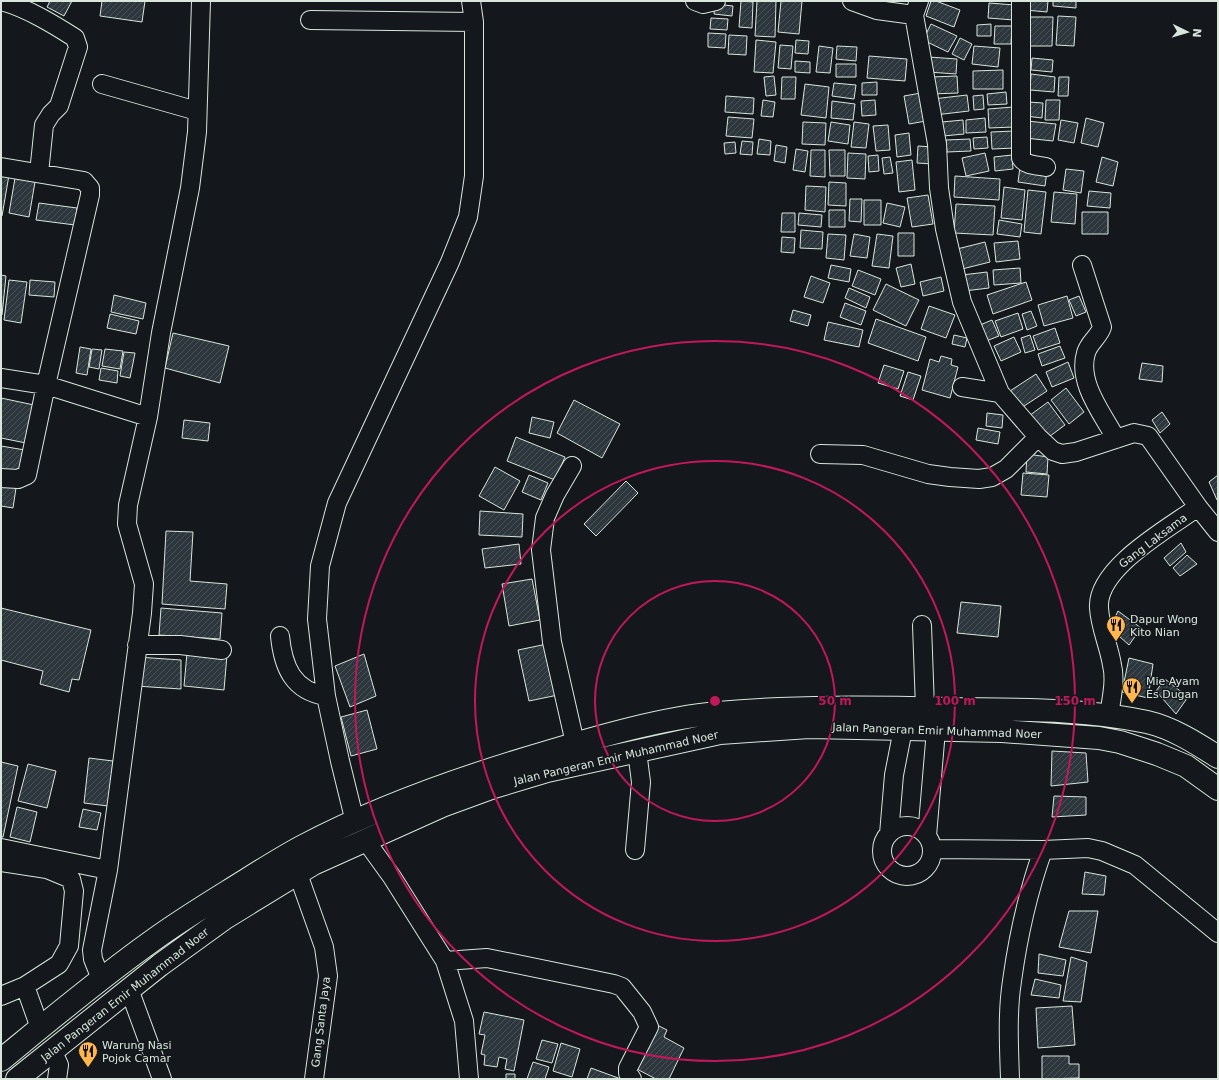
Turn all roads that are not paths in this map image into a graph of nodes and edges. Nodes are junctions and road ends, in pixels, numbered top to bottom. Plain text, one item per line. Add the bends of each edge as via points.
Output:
1 (1, 1) edge
2 (201, 1) edge
3 (471, 1) edge
4 (695, 1) edge
5 (716, 1) edge
6 (852, 1) edge
7 (1021, 1) edge
8 (916, 8) edge
9 (310, 20) dead end
10 (474, 22) junction
11 (102, 84) dead end
12 (197, 111) junction
13 (1, 167) edge
14 (1046, 167) dead end
15 (39, 173) junction
16 (1082, 265) dead end
17 (1, 378) edge
18 (46, 385) junction
19 (962, 388) dead end
20 (1000, 393) junction
21 (148, 417) junction
22 (1038, 437) junction
23 (1116, 439) junction
24 (820, 454) dead end
25 (572, 466) dead end
26 (1, 478) edge
27 (1198, 507) junction
28 (1218, 532) edge
29 (922, 625) dead end
30 (280, 636) dead end
31 (137, 645) junction
32 (222, 650) dead end
33 (326, 696) junction
34 (914, 708) junction
35 (1085, 714) junction
36 (1109, 716) junction
37 (681, 718) junction
38 (753, 720) junction
39 (903, 729) junction
40 (936, 730) junction
41 (1083, 736) junction
42 (686, 740) junction
43 (575, 743) junction
44 (637, 751) junction
45 (1218, 757) edge
46 (491, 778) junction
47 (1218, 789) edge
48 (355, 822) junction
49 (889, 834) junction
50 (366, 841) junction
51 (930, 842) junction
52 (1, 848) edge
53 (635, 850) dead end
54 (1043, 850) junction
55 (305, 861) junction
56 (1, 862) edge
57 (108, 870) junction
58 (1218, 933) edge
59 (136, 953) junction
60 (445, 961) junction
61 (150, 973) junction
62 (101, 979) junction
63 (25, 986) junction
64 (129, 989) junction
65 (1, 996) edge
66 (40, 1028) junction
67 (52, 1050) junction
68 (1, 1060) edge
69 (17, 1079) edge
70 (57, 1079) edge
71 (162, 1079) edge
72 (314, 1079) edge
73 (469, 1079) edge
74 (632, 1079) edge
75 (1010, 1079) edge

1 - 15 street via 62,29 75,38 78,47 59,106 44,125
2 - 12 street
3 - 10 street
4 - 5 street via 703,4
6 - 8 street via 877,10
7 - 14 street via 1021,158 1028,164
8 - 20 street via 938,144 945,229 962,302
9 - 10 street
10 - 33 street via 474,176 468,217 450,262 336,503 330,522 320,566 317,619
11 - 12 street
12 - 21 street via 190,188
13 - 15 street
15 - 18 street via 84,181 90,188
16 - 23 street via 1102,327 1086,353 1085,377 1092,396
17 - 18 street
18 - 21 street
18 - 26 street via 27,476 18,479
19 - 20 street
20 - 22 street
21 - 31 street via 132,482 127,524 144,584
22 - 23 street via 1053,451 1062,454
22 - 24 street via 1006,469 992,477 979,479 928,474 863,455
23 - 27 street via 1134,433 1148,436
25 - 43 street via 545,518 541,550 552,642
27 - 28 street
27 - 36 street, Gang Laksama via 1128,556 1112,573 1102,592 1098,607 1113,666
29 - 34 street
30 - 33 street via 282,651 292,678 313,694
31 - 32 street
31 - 57 street
33 - 48 street
34 - 35 main road, Jalan Pangeran Emir Muhammad Noer
34 - 38 main road, Jalan Pangeran Emir Muhammad Noer
34 - 39 street
35 - 36 main road, Jalan Pangeran Emir Muhammad Noer
35 - 41 main road
36 - 45 main road, Jalan Pangeran Emir Muhammad Noer via 1149,722 1187,737
37 - 38 main road, Jalan Pangeran Emir Muhammad Noer via 716,713
37 - 42 main road
37 - 43 main road, Jalan Pangeran Emir Muhammad Noer
38 - 39 main road, Jalan Pangeran Emir Muhammad Noer via 809,727
38 - 42 main road, Jalan Pangeran Emir Muhammad Noer via 720,733
39 - 40 main road, Jalan Pangeran Emir Muhammad Noer
39 - 49 street via 894,775
40 - 41 main road, Jalan Pangeran Emir Muhammad Noer via 1002,730
40 - 51 street
41 - 47 main road, Jalan Pangeran Emir Muhammad Noer via 1120,742 1157,754 1186,766
42 - 44 main road, Jalan Pangeran Emir Muhammad Noer
43 - 46 main road, Jalan Pangeran Emir Muhammad Noer
44 - 46 main road, Jalan Pangeran Emir Muhammad Noer via 547,771
44 - 53 street via 641,782
46 - 48 main road, Jalan Pangeran Emir Muhammad Noer via 390,806
46 - 50 main road, Jalan Pangeran Emir Muhammad Noer via 442,806
48 - 55 main road, Jalan Pangeran Emir Muhammad Noer
49 - 51 street via 898,828 908,826 919,829
49 - 51 street via 882,847 884,861 893,872 906,877 920,873 930,863
50 - 55 main road, Jalan Pangeran Emir Muhammad Noer
50 - 60 street
51 - 54 street
52 - 57 street
54 - 58 street via 1088,848 1135,865
54 - 75 street via 1034,876 1012,982 1008,1033
55 - 59 main road, Jalan Pangeran Emir Muhammad Noer via 196,911
55 - 61 main road, Jalan Pangeran Emir Muhammad Noer
55 - 72 street, Gang Santa Jaya via 328,976
56 - 63 street via 47,869 71,879 74,891 69,946 59,964
57 - 62 street via 92,950
59 - 61 main road
59 - 62 main road, Jalan Pangeran Emir Muhammad Noer
60 - 73 street via 464,1021
60 - 74 street via 487,958 622,987 642,1012 649,1027 628,1068
61 - 64 main road, Jalan Pangeran Emir Muhammad Noer
62 - 66 main road, Jalan Pangeran Emir Muhammad Noer
63 - 65 street
63 - 66 street
64 - 67 main road, Jalan Pangeran Emir Muhammad Noer
64 - 71 street
66 - 68 main road, Jalan Pangeran Emir Muhammad Noer
67 - 69 main road, Jalan Pangeran Emir Muhammad Noer
67 - 70 street via 59,1065

